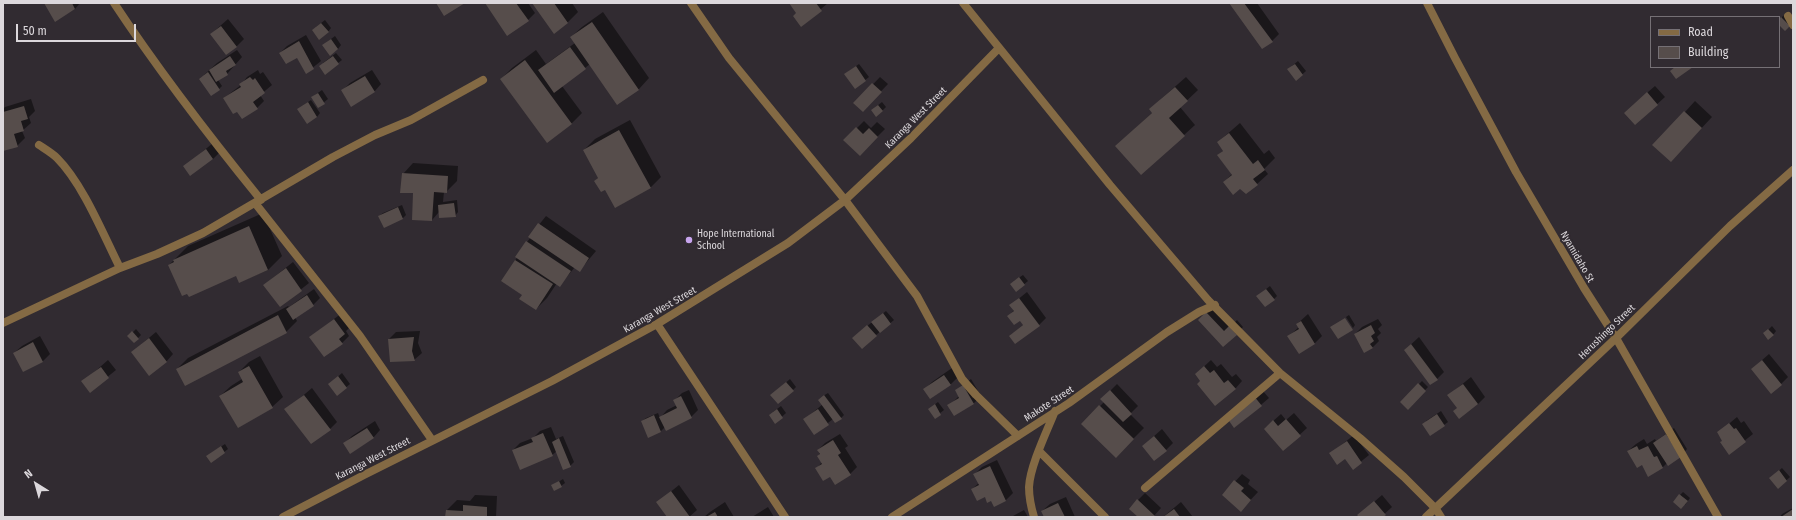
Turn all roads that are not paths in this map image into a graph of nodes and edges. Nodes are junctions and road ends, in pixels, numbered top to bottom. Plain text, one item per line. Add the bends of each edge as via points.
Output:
1 (114, 3) edge
2 (691, 3) edge
3 (963, 3) edge
4 (1427, 3) edge
5 (1788, 16) dead end
6 (1793, 25) edge
7 (998, 48) junction
8 (483, 80) dead end
9 (39, 145) dead end
10 (1792, 172) edge
11 (845, 200) junction
12 (258, 202) junction
13 (120, 268) junction
14 (1215, 305) junction
15 (3, 323) edge
16 (658, 324) junction
17 (1616, 338) junction
18 (1280, 373) junction
19 (1056, 410) junction
20 (1018, 436) junction
21 (432, 440) junction
22 (1040, 452) junction
23 (1145, 488) dead end
24 (1436, 509) junction
25 (283, 517) edge
26 (785, 517) edge
27 (892, 517) edge
28 (1034, 517) edge
29 (1106, 517) edge
30 (1426, 517) edge
31 (1441, 517) edge
32 (1718, 517) edge

1 - 12 street via 162,74
2 - 11 street via 729,58
3 - 7 street
4 - 17 street, Nyamidaho St via 1516,172
5 - 6 street
7 - 11 street, Karanga West Street
7 - 14 street via 1110,185
8 - 12 street via 411,120 333,157
9 - 13 street via 56,158 70,174
10 - 17 street, Herushingo Street via 1730,226
11 - 16 street, Karanga West Street via 788,243
11 - 20 street via 918,296 962,379
12 - 13 street via 203,233
12 - 21 street via 360,336
13 - 15 street
14 - 18 street
14 - 19 street, Makote Street via 1167,332
16 - 21 street, Karanga West Street via 552,381
16 - 26 street
17 - 24 street, Herushingo Street
17 - 32 street, Nyamidaho St
18 - 23 street
18 - 24 street via 1360,438
19 - 20 street, Makote Street
19 - 22 street
20 - 27 street, Makote Street
21 - 25 street, Karanga West Street
22 - 28 street via 1029,486
22 - 29 street
24 - 30 street, Herushingo Street
24 - 31 street

